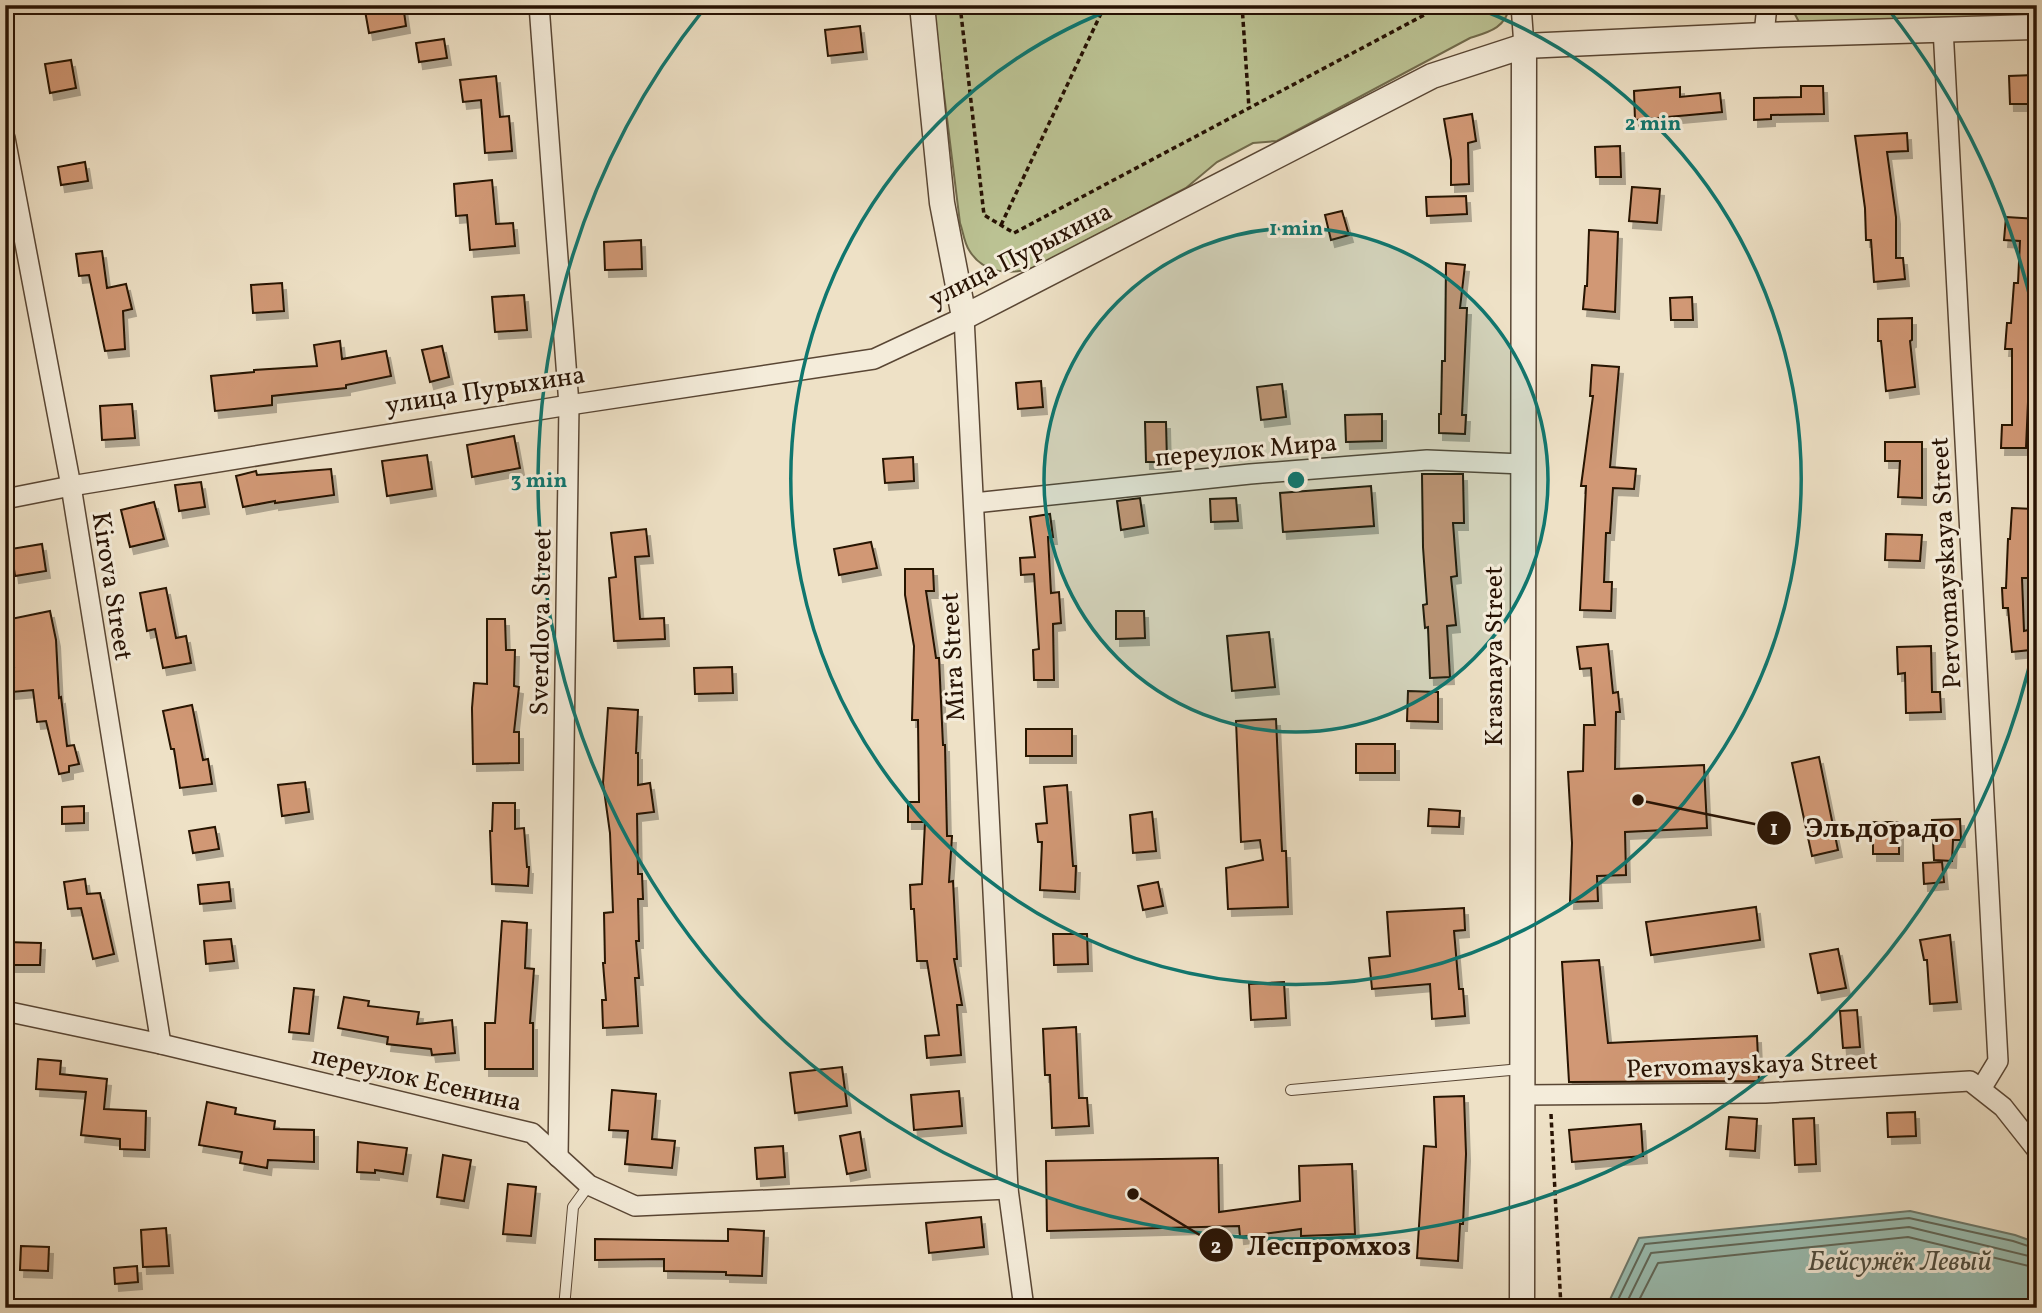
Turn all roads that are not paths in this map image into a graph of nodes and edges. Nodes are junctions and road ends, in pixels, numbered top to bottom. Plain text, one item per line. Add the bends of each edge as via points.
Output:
1 (539, 5) edge
2 (922, 5) edge
3 (1521, 5) edge
4 (1767, 5) edge
5 (2037, 27) edge
6 (1943, 29) junction
7 (1764, 35) junction
8 (1524, 46) junction
9 (5, 138) edge
10 (964, 317) junction
11 (569, 405) junction
12 (1523, 464) junction
13 (71, 486) junction
14 (5, 499) edge
15 (974, 503) junction
16 (5, 1011) edge
17 (160, 1044) junction
18 (1522, 1069) junction
19 (1981, 1089) junction
20 (1291, 1090) dead end
21 (1521, 1095) junction
22 (2037, 1150) edge
23 (558, 1157) junction
24 (589, 1185) junction
25 (1008, 1189) junction
26 (564, 1308) edge
27 (1024, 1308) edge
28 (1522, 1308) edge

1 - 11 street, Sverdlova Street
2 - 10 street, Mira Street via 942,203
3 - 8 street, Krasnaya Street
4 - 7 street
5 - 6 street, улица Пурыхина
6 - 7 street, улица Пурыхина
6 - 19 street, Pervomayskaya Street via 1998,1061
7 - 8 street, улица Пурыхина
8 - 10 street, улица Пурыхина via 1432,76
8 - 12 street, Krasnaya Street
9 - 13 street, Kirova Street
10 - 11 street, улица Пурыхина via 874,359
10 - 15 street, Mira Street
11 - 13 street, улица Пурыхина
11 - 23 street, Sverdlova Street
12 - 15 street, переулок Мира via 1427,460
12 - 18 street, Krasnaya Street
13 - 14 street, улица Пурыхина
13 - 17 street, Kirova Street
15 - 25 street, Mira Street
16 - 17 street, переулок Есенина
17 - 23 street, переулок Есенина via 532,1133
18 - 20 lane
18 - 21 street, Krasnaya Street
19 - 21 street, Pervomayskaya Street via 1970,1081 1765,1093
19 - 22 street, Pervomayskaya Street via 2003,1107
21 - 28 street, Krasnaya Street
23 - 24 street, переулок Есенина
24 - 25 street, переулок Есенина via 635,1206
24 - 26 lane via 573,1207
25 - 27 street, Mira Street

